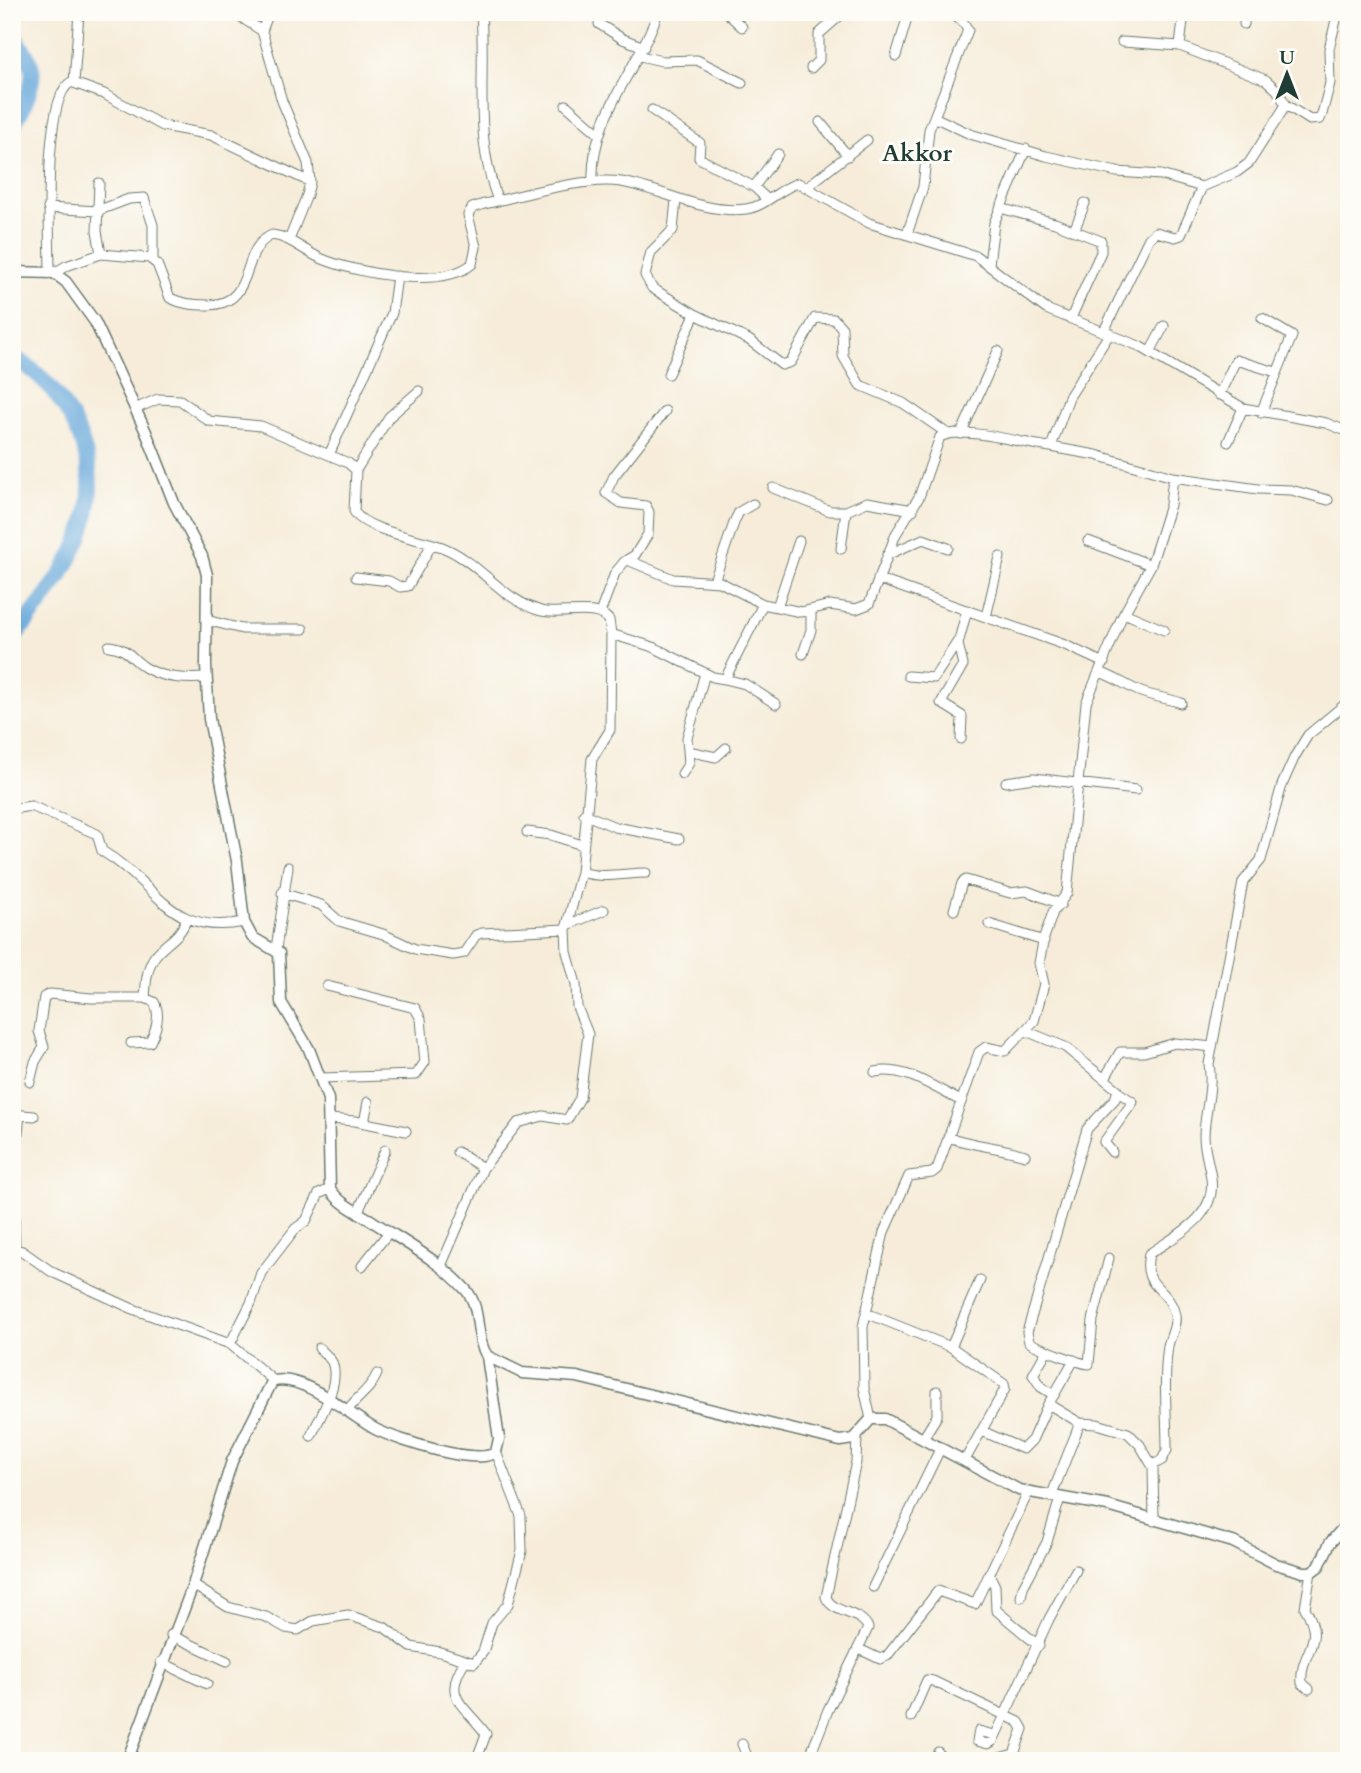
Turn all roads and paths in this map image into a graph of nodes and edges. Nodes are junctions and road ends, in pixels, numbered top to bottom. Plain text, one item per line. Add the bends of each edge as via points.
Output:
1 (79, 12) edge
2 (233, 12) edge
3 (269, 12) edge
4 (481, 12) edge
5 (658, 12) edge
6 (726, 12) edge
7 (844, 12) edge
8 (909, 12) edge
9 (949, 12) edge
10 (1184, 12) edge
11 (1245, 12) edge
12 (1338, 12) edge
13 (599, 24) dead end
14 (1244, 24) dead end
15 (742, 27) dead end
16 (262, 31) junction
17 (1122, 43) dead end
18 (1180, 46) junction
19 (642, 52) junction
20 (896, 56) dead end
21 (811, 68) dead end
22 (74, 83) junction
23 (742, 83) dead end
24 (566, 105) dead end
25 (1286, 105) junction
26 (652, 110) dead end
27 (934, 117) junction
28 (820, 122) dead end
29 (599, 134) junction
30 (867, 140) dead end
31 (1026, 149) junction
32 (778, 154) dead end
33 (848, 156) junction
34 (310, 182) junction
35 (593, 182) junction
36 (99, 183) dead end
37 (754, 187) junction
38 (810, 187) junction
39 (1202, 187) junction
40 (767, 199) junction
41 (676, 200) junction
42 (498, 201) junction
43 (1084, 203) dead end
44 (48, 208) junction
45 (1000, 208) junction
46 (97, 211) junction
47 (1074, 232) junction
48 (907, 234) junction
49 (289, 240) junction
50 (101, 254) junction
51 (153, 260) junction
52 (989, 264) junction
53 (12, 272) edge
54 (52, 273) junction
55 (397, 276) junction
56 (695, 314) junction
57 (1071, 318) junction
58 (1262, 318) dead end
59 (1164, 326) dead end
60 (1107, 332) junction
61 (998, 351) dead end
62 (1150, 352) junction
63 (1276, 372) junction
64 (668, 373) dead end
65 (418, 391) dead end
66 (1219, 395) junction
67 (1242, 408) junction
68 (135, 409) junction
69 (665, 411) dead end
70 (1262, 413) junction
71 (1349, 432) edge
72 (948, 434) junction
73 (961, 434) junction
74 (1228, 442) dead end
75 (1051, 447) junction
76 (328, 455) junction
77 (356, 470) junction
78 (1173, 477) junction
79 (773, 488) dead end
80 (1328, 500) dead end
81 (753, 504) dead end
82 (913, 510) junction
83 (846, 511) junction
84 (799, 541) dead end
85 (1088, 541) dead end
86 (432, 544) junction
87 (947, 548) dead end
88 (841, 549) dead end
89 (887, 555) junction
90 (1000, 557) dead end
91 (630, 561) junction
92 (1151, 565) junction
93 (356, 577) dead end
94 (878, 579) junction
95 (714, 582) junction
96 (763, 604) junction
97 (777, 607) junction
98 (811, 610) junction
99 (967, 610) junction
100 (600, 613) junction
101 (1124, 613) junction
102 (986, 617) junction
103 (206, 620) junction
104 (303, 629) dead end
105 (1164, 630) dead end
106 (611, 634) junction
107 (959, 639) junction
108 (109, 646) dead end
109 (803, 654) dead end
110 (1104, 663) junction
111 (1099, 672) junction
112 (705, 673) junction
113 (908, 676) dead end
114 (206, 678) junction
115 (725, 678) junction
116 (1349, 701) edge
117 (1181, 703) dead end
118 (776, 704) dead end
119 (961, 739) dead end
120 (726, 748) dead end
121 (688, 751) junction
122 (682, 774) dead end
123 (1006, 782) dead end
124 (1077, 785) junction
125 (1136, 790) dead end
126 (12, 809) edge
127 (584, 814) junction
128 (527, 832) dead end
129 (679, 839) dead end
130 (582, 845) junction
131 (288, 867) dead end
132 (582, 872) junction
133 (646, 873) dead end
134 (282, 893) junction
135 (1061, 904) junction
136 (604, 909) dead end
137 (954, 910) dead end
138 (186, 920) junction
139 (244, 922) junction
140 (989, 923) dead end
141 (568, 926) junction
142 (1044, 941) junction
143 (276, 949) junction
144 (327, 986) dead end
145 (145, 999) junction
146 (1026, 1031) junction
147 (131, 1043) dead end
148 (1212, 1046) junction
149 (875, 1072) dead end
150 (321, 1078) junction
151 (1105, 1078) junction
152 (30, 1082) dead end
153 (1118, 1092) junction
154 (961, 1101) junction
155 (368, 1102) dead end
156 (16, 1115) edge
157 (34, 1115) dead end
158 (328, 1119) junction
159 (365, 1123) junction
160 (406, 1131) dead end
161 (948, 1137) junction
162 (385, 1150) dead end
163 (457, 1152) dead end
164 (1112, 1152) dead end
165 (1025, 1155) dead end
166 (14, 1160) edge
167 (483, 1168) junction
168 (330, 1189) junction
169 (358, 1212) junction
170 (389, 1232) junction
171 (14, 1249) edge
172 (1109, 1258) dead end
173 (362, 1266) dead end
174 (441, 1266) junction
175 (980, 1280) dead end
176 (866, 1313) junction
177 (230, 1344) junction
178 (951, 1347) junction
179 (319, 1348) dead end
180 (1046, 1352) junction
181 (487, 1356) junction
182 (1074, 1360) junction
183 (377, 1374) dead end
184 (274, 1381) junction
185 (937, 1391) dead end
186 (1054, 1395) junction
187 (329, 1397) junction
188 (1048, 1404) junction
189 (347, 1411) junction
190 (871, 1419) junction
191 (1080, 1423) junction
192 (982, 1431) junction
193 (857, 1435) junction
194 (311, 1436) dead end
195 (924, 1437) junction
196 (941, 1447) junction
197 (496, 1452) junction
198 (965, 1460) junction
199 (1153, 1465) junction
200 (1028, 1493) junction
201 (1056, 1498) junction
202 (1154, 1521) junction
203 (1349, 1521) edge
204 (1076, 1570) dead end
205 (1311, 1572) junction
206 (989, 1574) junction
207 (193, 1585) junction
208 (873, 1587) dead end
209 (1021, 1597) dead end
210 (171, 1635) junction
211 (1039, 1646) junction
212 (859, 1649) junction
213 (227, 1661) dead end
214 (465, 1661) junction
215 (161, 1662) junction
216 (207, 1684) dead end
217 (1309, 1689) dead end
218 (1003, 1714) junction
219 (911, 1717) dead end
220 (994, 1735) dead end
221 (742, 1744) dead end
222 (1014, 1754) junction
223 (127, 1761) edge
224 (483, 1761) edge
225 (749, 1761) edge
226 (808, 1761) edge
227 (987, 1761) edge
228 (1026, 1761) edge

1 - 22 street
2 - 16 street
3 - 16 street
4 - 42 street via 483,143 486,170
5 - 19 street
6 - 15 street
7 - 21 street via 820,34 819,60
8 - 20 street
9 - 27 street via 967,25
10 - 18 street
11 - 14 street
12 - 25 street via 1329,49 1330,83 1320,118 1310,120
13 - 19 street
16 - 34 street via 282,101 308,163
17 - 18 street
18 - 25 street via 1266,80
19 - 23 street via 662,61 691,58
19 - 29 street via 617,89
22 - 34 street via 163,125 211,135
22 - 44 street via 67,83 63,92 52,135
24 - 29 street
25 - 39 street via 1249,163
26 - 37 street via 700,143 699,158
27 - 31 street via 977,136
27 - 48 street via 923,187
28 - 33 street
29 - 35 street
30 - 33 street
31 - 39 street via 1094,168 1161,175
31 - 45 street
32 - 37 street
33 - 38 street
34 - 49 street
35 - 41 street via 621,182
35 - 42 street
36 - 46 street
37 - 40 street
38 - 40 street via 798,183
38 - 48 street via 869,223
39 - 60 street via 1181,235 1156,232 1149,239
40 - 41 street via 743,209
41 - 56 street via 673,230 651,252 645,275 652,288
42 - 55 street via 469,211 476,252 468,268
43 - 47 street
44 - 46 street
44 - 54 street
45 - 47 street
45 - 52 street
46 - 50 street
46 - 51 street via 144,198 153,225
47 - 57 street via 1101,241 1103,247
48 - 52 street via 959,249
49 - 51 street via 272,235 263,239 237,294 219,305 194,305 170,298
49 - 55 street via 322,259
50 - 51 street
50 - 54 street
52 - 57 street via 1046,309
53 - 54 street
54 - 68 street via 66,282 95,322
55 - 76 street via 392,313
56 - 64 street
56 - 72 street via 750,340 782,365 791,362 817,316 838,321 843,356 860,385 903,403
57 - 60 street
58 - 63 street via 1292,335
59 - 62 street
60 - 62 street
60 - 75 street via 1069,397
61 - 73 street
62 - 66 street
63 - 66 street via 1236,360
63 - 70 street
65 - 77 street via 389,417
66 - 67 street
67 - 70 street
67 - 74 street
68 - 76 street via 158,399 180,400 209,421 261,426
68 - 103 street via 174,503 202,555 207,575
69 - 91 street via 606,493 621,503 648,509 648,534
70 - 71 street via 1316,421
72 - 73 street
72 - 82 street via 936,443
73 - 75 street
75 - 78 street
76 - 77 street
77 - 86 street via 354,511 359,519
78 - 80 street via 1292,490
78 - 92 street via 1170,505
79 - 83 street via 822,509
81 - 95 street via 735,520
82 - 83 street via 867,502
82 - 89 street
83 - 88 street
84 - 97 street
85 - 92 street
86 - 93 street via 408,586
86 - 100 street via 466,559 515,601 557,614
87 - 89 street via 923,539
89 - 94 street
90 - 102 street
91 - 95 street via 673,579
91 - 100 street via 615,573
92 - 101 street
94 - 98 street via 866,607 830,605
94 - 99 street
95 - 96 street
96 - 97 street
96 - 115 street
97 - 98 street
98 - 109 street via 813,621
99 - 102 street
99 - 107 street
100 - 106 street via 609,620
101 - 105 street
101 - 110 street
102 - 110 street
103 - 104 street via 242,629
103 - 114 street
106 - 112 street via 653,647
106 - 127 street via 610,730 592,759
107 - 113 street via 934,678
107 - 119 street via 963,665 941,703 963,718
108 - 114 street via 127,649 151,670 177,678
110 - 111 street
111 - 117 street via 1141,692
111 - 124 street via 1086,703
112 - 115 street
112 - 121 street via 687,738
114 - 139 street
115 - 118 street via 745,684
116 - 148 street via 1308,735 1295,756 1261,860 1243,882
120 - 121 street via 716,757
121 - 122 street via 689,763
123 - 124 street via 1034,778
124 - 125 street
124 - 135 street via 1067,893
126 - 138 street via 31,806 97,834 100,849
127 - 129 street via 615,827
127 - 130 street
128 - 130 street
130 - 132 street
131 - 134 street
132 - 133 street via 609,876
132 - 141 street
134 - 141 street via 321,905 338,921 437,953 464,953 482,933
134 - 143 street
135 - 137 street via 1027,891 1010,893 966,880
135 - 142 street
136 - 141 street
138 - 139 street via 207,926
138 - 145 street via 180,934 153,959
139 - 143 street via 252,936
140 - 142 street
141 - 167 street via 566,952 577,1007 588,1034 580,1098 567,1120 543,1116 521,1120
142 - 146 street via 1039,963 1044,984 1036,1016
143 - 150 street via 281,960 281,1002
144 - 150 street via 415,1008 421,1019 424,1068 416,1075
145 - 147 street via 154,1002 158,1010 154,1032 150,1042
145 - 152 street via 44,997 39,1031 44,1047
146 - 151 street via 1065,1047
146 - 154 street via 1005,1051 986,1047 979,1052
148 - 151 street via 1175,1043 1144,1052 1120,1052
148 - 199 street via 1204,1149 1211,1177 1209,1202 1189,1229 1149,1254 1146,1268 1176,1318 1168,1345 1167,1450
149 - 154 street via 905,1073
150 - 158 street
151 - 153 street
153 - 164 street via 1133,1102 1104,1142
153 - 180 street via 1087,1129 1027,1332 1029,1342
154 - 161 street
155 - 159 street
156 - 157 street
156 - 166 street
158 - 159 street
158 - 168 street
159 - 160 street
161 - 165 street
161 - 176 street via 935,1171 909,1176 892,1210
162 - 169 street
163 - 167 street
166 - 171 street
167 - 174 street
168 - 169 street
168 - 177 street via 319,1194 306,1221 261,1273
169 - 170 street
170 - 173 street
170 - 174 street
171 - 177 street via 52,1272 134,1309
172 - 182 street via 1093,1320 1089,1363
174 - 181 street via 473,1301
175 - 178 street
176 - 178 street
176 - 190 street via 862,1352
177 - 184 street
178 - 192 street via 984,1367 1005,1387
179 - 187 street via 333,1362
180 - 182 street
180 - 186 street via 1033,1375
181 - 193 street via 522,1373 577,1377 840,1441
181 - 197 street via 499,1439
182 - 186 street
183 - 189 street
184 - 187 street
184 - 207 street via 232,1461
185 - 195 street via 937,1416
186 - 188 street
187 - 189 street
187 - 194 street
188 - 191 street
188 - 192 street via 1032,1440 1023,1448
189 - 197 street via 379,1431 415,1443 476,1457 488,1458
190 - 193 street
190 - 195 street via 885,1419
191 - 199 street via 1128,1433
191 - 201 street
192 - 198 street
193 - 212 street via 856,1462 826,1597 829,1604 868,1625
195 - 196 street
196 - 198 street
196 - 208 street
197 - 214 street via 521,1516 522,1551 508,1604 488,1630 483,1652 474,1662
198 - 200 street
199 - 202 street
200 - 201 street
200 - 206 street
201 - 202 street via 1108,1506
201 - 209 street via 1048,1542
202 - 205 street via 1233,1542 1284,1567
203 - 205 street
204 - 211 street
205 - 217 street via 1305,1608 1314,1629 1301,1675 1301,1683
206 - 211 street via 995,1586 996,1610
206 - 212 street via 975,1604 934,1593 884,1658
207 - 210 street
207 - 214 street via 228,1607 266,1617 286,1628 298,1630 313,1621 348,1615 384,1627 411,1647
210 - 213 street
210 - 215 street
211 - 218 street
212 - 226 street
214 - 224 street via 454,1679 454,1689 486,1734 479,1753
215 - 216 street
215 - 223 street
218 - 219 street via 927,1680
218 - 220 street
218 - 222 street via 1023,1729
221 - 225 street
222 - 227 street
222 - 228 street

